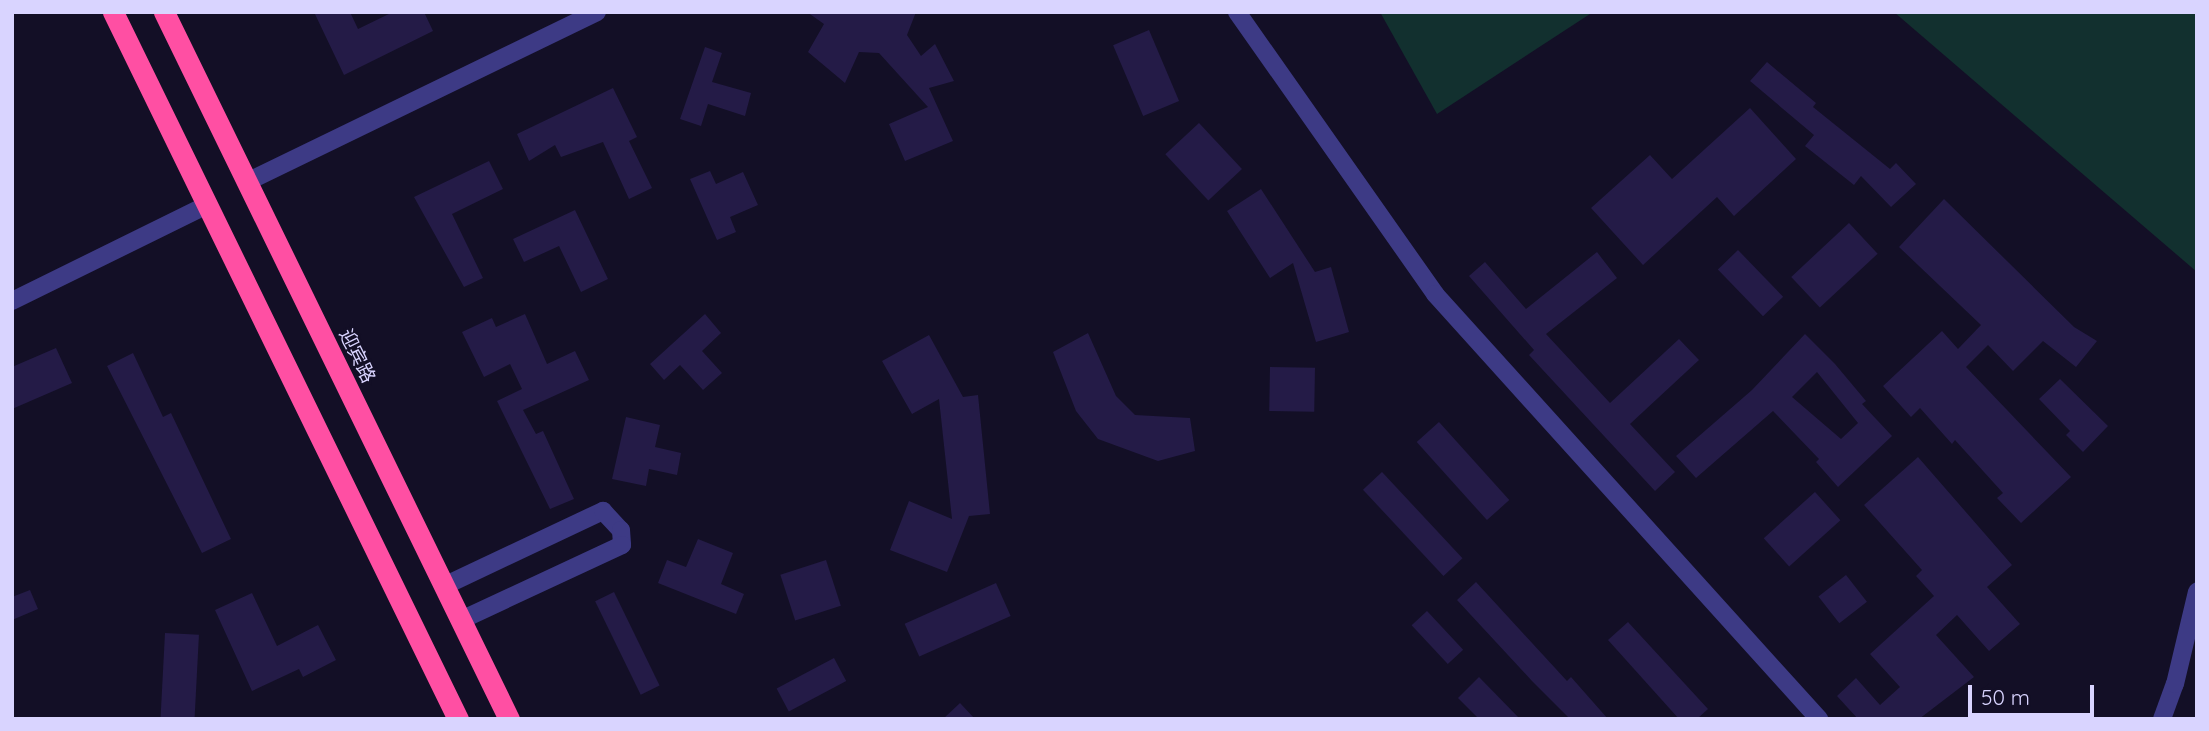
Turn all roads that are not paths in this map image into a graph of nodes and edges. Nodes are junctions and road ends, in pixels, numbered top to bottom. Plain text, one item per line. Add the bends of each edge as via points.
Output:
1 (113, 12) edge
2 (164, 12) edge
3 (597, 12) edge
4 (1237, 12) edge
5 (247, 182) junction
6 (207, 205) junction
7 (12, 301) edge
8 (444, 586) junction
9 (2197, 592) edge
10 (461, 620) junction
11 (457, 719) edge
12 (509, 719) edge
13 (1819, 719) edge
14 (2162, 719) edge

1 - 6 highway
2 - 5 highway, 迎宾路
3 - 5 street
4 - 13 street via 1435,294
5 - 8 highway, 迎宾路
6 - 7 street
6 - 11 highway
8 - 10 highway, 迎宾路
8 - 10 street via 603,512 621,530 622,545
9 - 14 street
10 - 12 highway, 迎宾路

